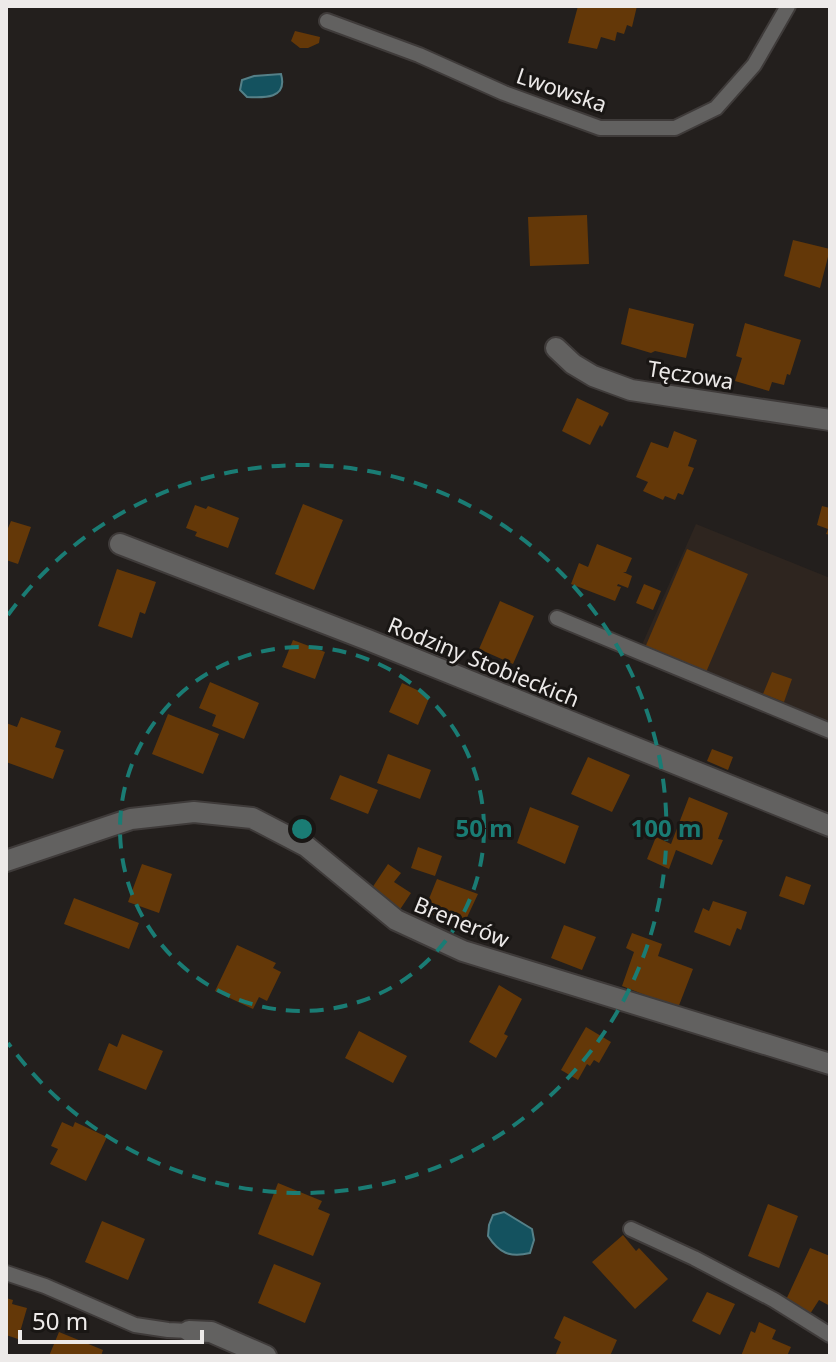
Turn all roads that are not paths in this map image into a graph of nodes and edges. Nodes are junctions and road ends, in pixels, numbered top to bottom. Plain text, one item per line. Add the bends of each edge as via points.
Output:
1 (788, 6) edge
2 (327, 21) dead end
3 (556, 348) dead end
4 (830, 420) edge
5 (120, 544) dead end
6 (557, 618) dead end
7 (830, 731) edge
8 (830, 826) edge
9 (6, 861) edge
10 (830, 1064) edge
11 (631, 1229) dead end
12 (6, 1273) edge
13 (189, 1331) joint
14 (830, 1335) edge
15 (266, 1356) edge

1 - 2 lane, Lwowska via 754,65 716,108 675,128 600,128
3 - 4 street, Tęczowa via 593,376 631,390
5 - 8 street, Rodziny Stobieckich
6 - 7 lane
9 - 10 street, Brenerów via 131,819 194,812 252,818 306,846 396,920 463,951
11 - 14 lane via 774,1300
12 - 13 lane via 135,1325
13 - 15 street via 211,1332

